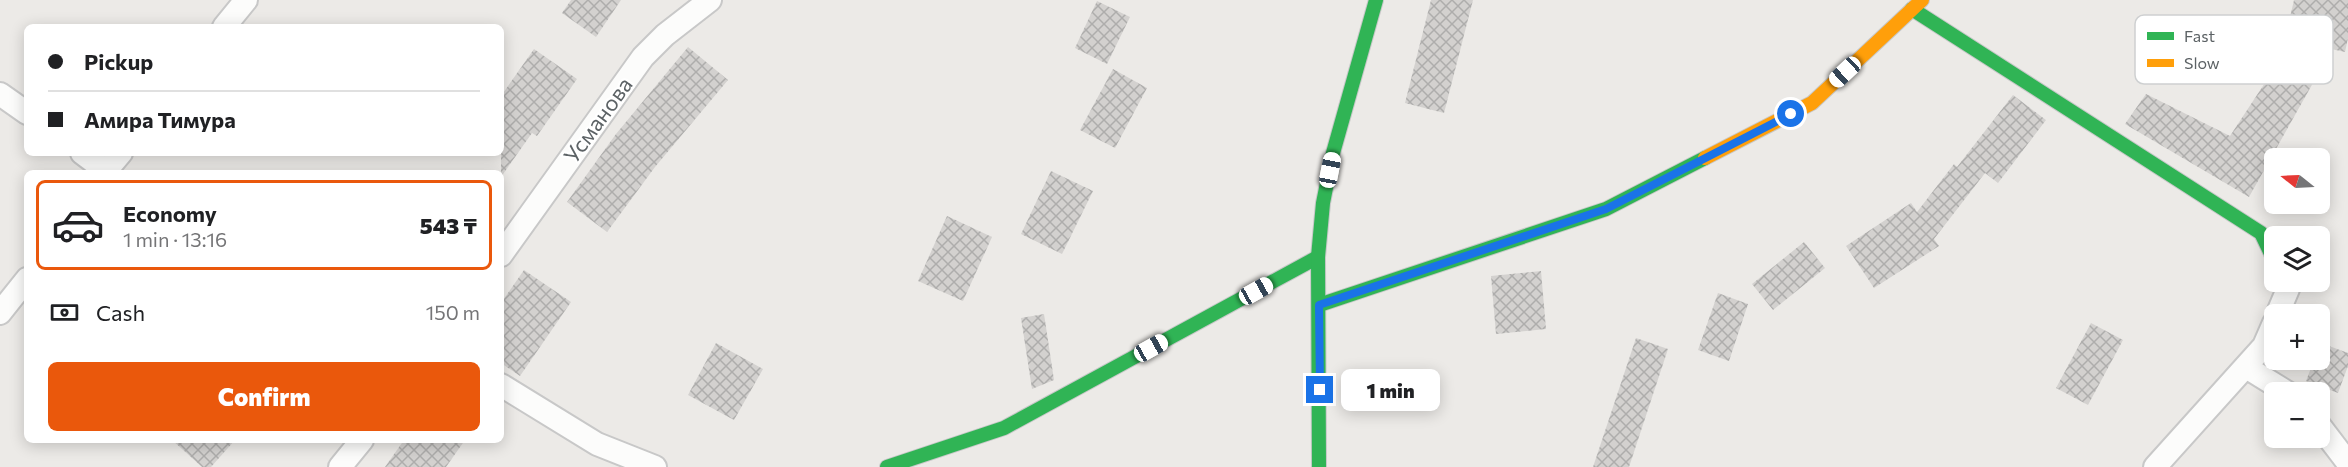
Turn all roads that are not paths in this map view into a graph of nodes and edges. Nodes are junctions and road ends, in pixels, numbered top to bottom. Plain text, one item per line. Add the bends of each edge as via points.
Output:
1 (246, 0) edge
2 (710, 0) edge
3 (1376, 0) edge
4 (1917, 5) edge
5 (226, 24) edge
6 (0, 94) edge
7 (24, 111) edge
8 (86, 156) edge
9 (119, 156) edge
10 (103, 170) edge
11 (108, 170) edge
12 (2264, 239) edge
13 (504, 251) edge
14 (1318, 256) junction
15 (24, 283) edge
16 (1319, 305) junction
17 (0, 313) edge
18 (2264, 346) edge
19 (2246, 366) junction
20 (2271, 382) edge
21 (504, 387) edge
22 (2330, 439) edge
23 (360, 443) edge
24 (2348, 463) edge
25 (340, 467) edge
26 (655, 467) edge
27 (887, 467) edge
28 (1319, 467) edge
29 (2155, 467) edge

1 - 5 street
2 - 13 street, Усманова via 643,57
3 - 14 street via 1333,153
4 - 12 street via 2261,233
4 - 16 street via 1812,103 1606,209
6 - 7 street
8 - 10 street
9 - 11 street
14 - 16 street
14 - 27 street via 1004,428
15 - 17 street
16 - 28 street
18 - 19 street
19 - 20 street
19 - 29 street
21 - 26 street via 597,444
22 - 24 street
23 - 25 street

